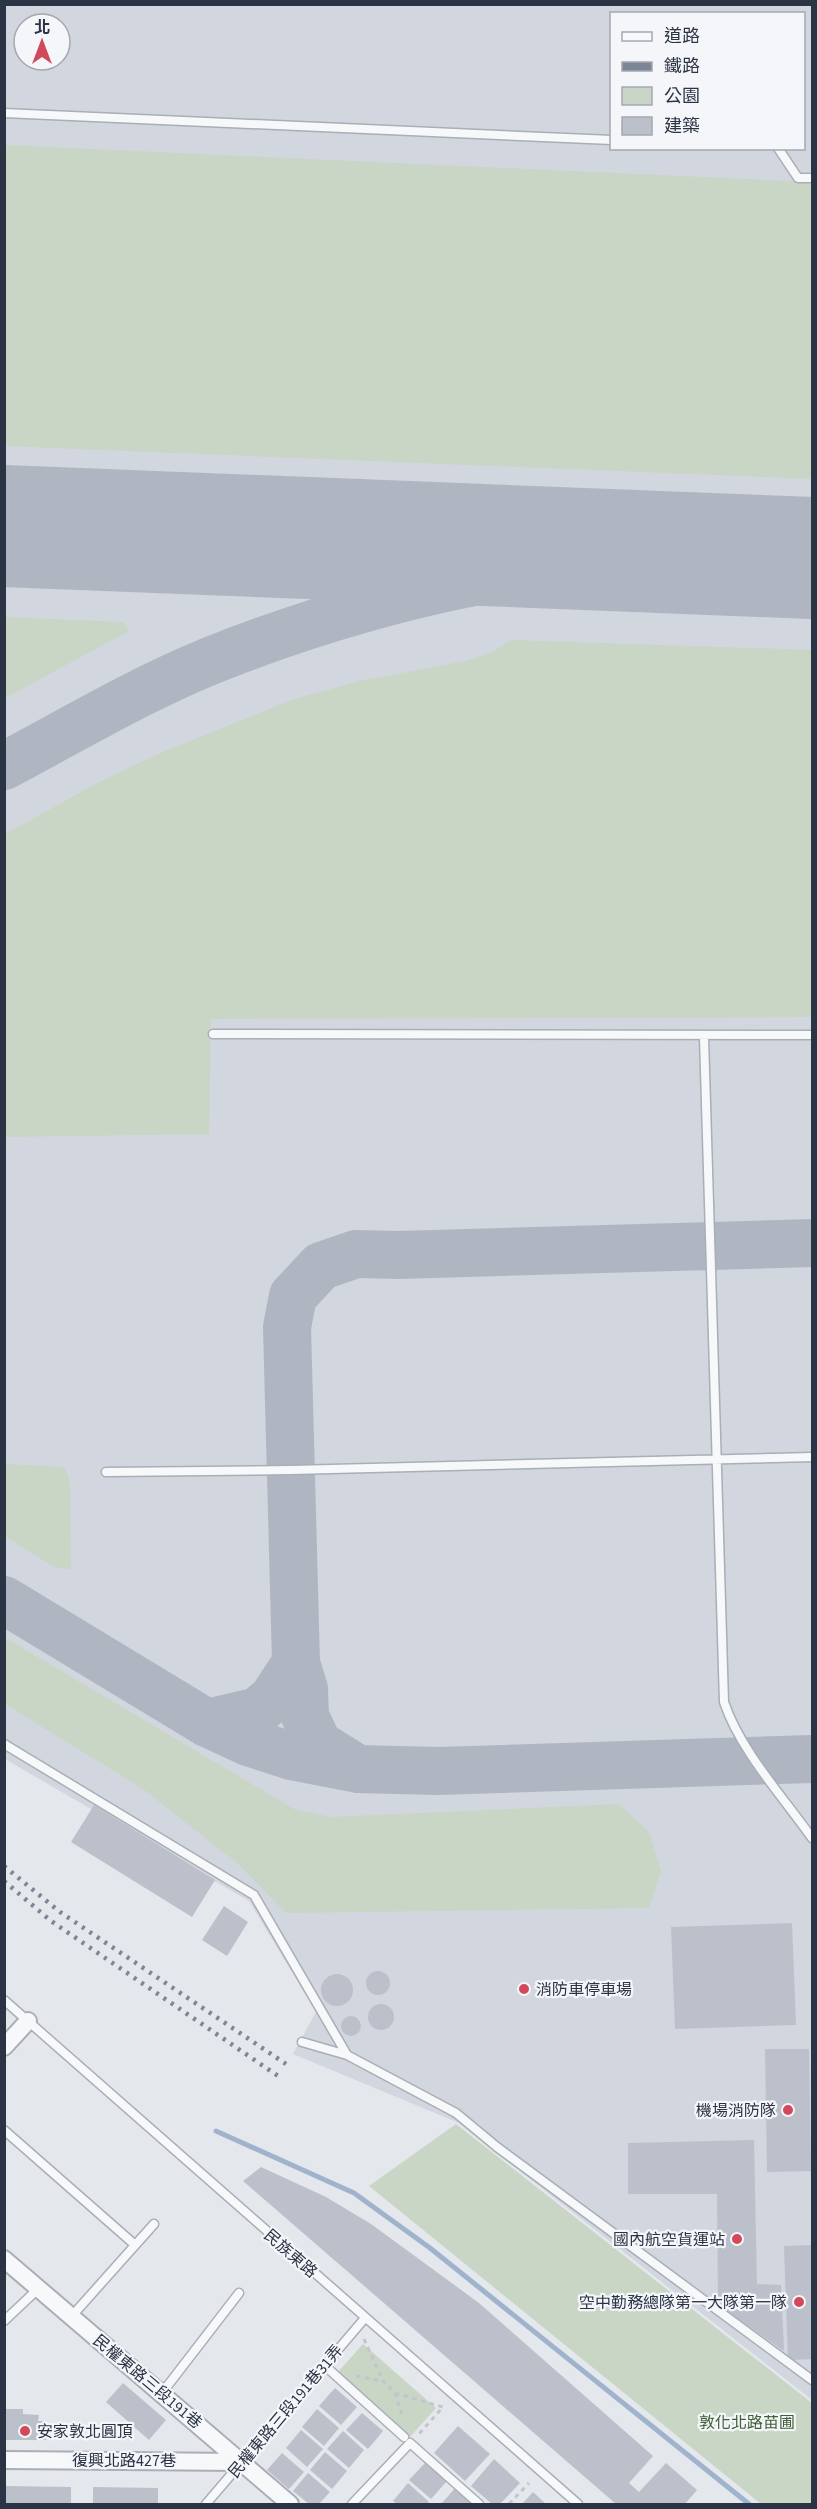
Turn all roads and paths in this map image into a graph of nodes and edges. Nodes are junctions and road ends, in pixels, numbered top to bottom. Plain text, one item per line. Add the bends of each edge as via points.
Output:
1 (4, 113) edge
2 (610, 140) edge
3 (779, 150) edge
4 (813, 178) edge
5 (213, 1035) dead end
6 (813, 1035) edge
7 (704, 1037) junction
8 (813, 1457) edge
9 (717, 1460) junction
10 (106, 1472) dead end
11 (4, 1744) edge
12 (813, 1838) edge
13 (4, 2000) edge
14 (28, 2021) junction
15 (302, 2042) dead end
16 (4, 2047) edge
17 (347, 2055) junction
18 (4, 2130) edge
19 (154, 2224) dead end
20 (134, 2244) junction
21 (4, 2259) edge
22 (39, 2288) junction
23 (239, 2294) dead end
24 (71, 2317) junction
25 (364, 2318) junction
26 (4, 2320) edge
27 (361, 2334) dead end
28 (324, 2365) junction
29 (813, 2380) edge
30 (162, 2393) junction
31 (395, 2393) junction
32 (407, 2440) junction
33 (4, 2460) edge
34 (243, 2462) junction
35 (529, 2482) dead end
36 (206, 2505) edge
37 (290, 2505) edge
38 (352, 2505) edge
39 (479, 2505) edge
40 (509, 2505) edge
41 (578, 2505) edge

1 - 2 lane
3 - 4 lane via 798,178
5 - 7 lane
6 - 7 lane
7 - 9 lane
8 - 9 lane
9 - 10 lane
9 - 12 lane via 724,1702 730,1720 756,1760
11 - 17 lane via 254,1895
13 - 14 lane, 民族東路
14 - 16 street
14 - 25 lane, 民族東路
15 - 17 lane
17 - 29 lane via 456,2113
18 - 20 lane
19 - 20 lane
20 - 24 lane
21 - 22 street, 民權東路三段191巷
22 - 24 street, 民權東路三段191巷
22 - 26 lane
23 - 30 lane
24 - 30 street, 民權東路三段191巷
25 - 28 lane, 民權東路三段191巷31弄
25 - 41 lane, 民族東路
27 - 31 path via 383,2381
28 - 32 lane
28 - 34 lane, 民權東路三段191巷31弄
30 - 34 street, 民權東路三段191巷
31 - 32 path
31 - 32 path via 443,2407
32 - 38 lane
32 - 39 lane
33 - 34 street, 復興北路427巷
34 - 36 lane, 民權東路三段191巷31弄
34 - 37 street, 民權東路三段191巷
35 - 40 path

